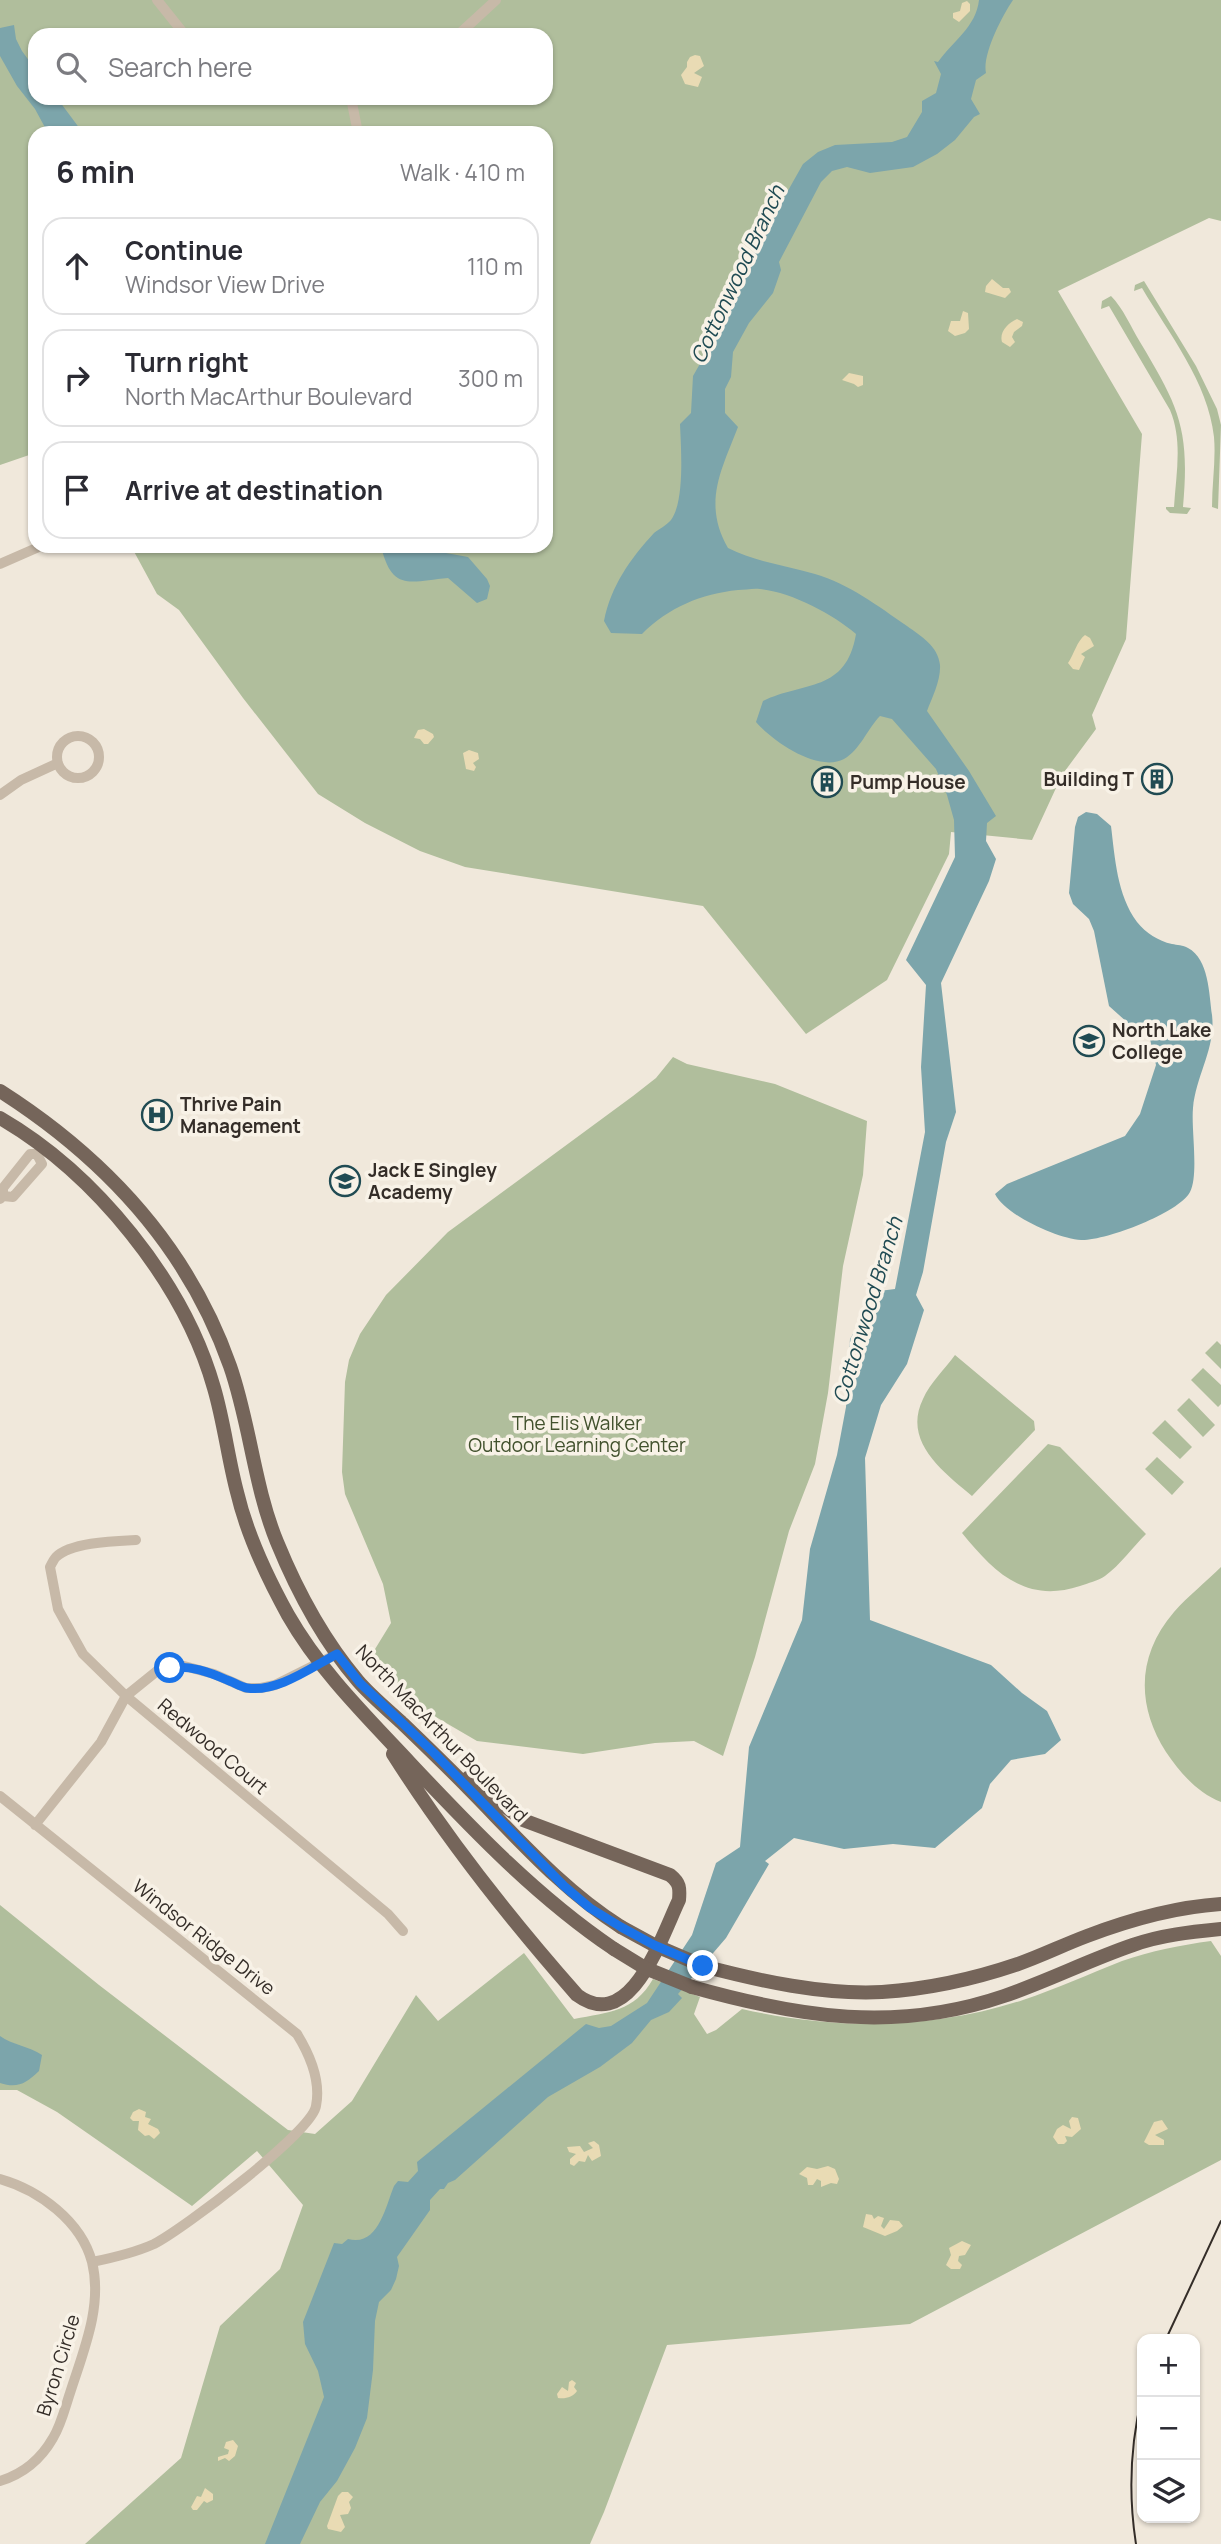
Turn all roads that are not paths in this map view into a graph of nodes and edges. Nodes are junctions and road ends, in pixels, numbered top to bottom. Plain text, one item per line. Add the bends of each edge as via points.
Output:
1 (157, 0) edge
2 (496, 0) edge
3 (179, 28) edge
4 (466, 28) edge
5 (352, 105) edge
6 (357, 126) edge
7 (28, 552) edge
8 (0, 564) edge
9 (58, 763) dead end
10 (0, 795) edge
11 (0, 1091) edge
12 (0, 1118) edge
13 (40, 1151) junction
14 (127, 1196) junction
15 (2, 1198) edge
16 (110, 1210) junction
17 (136, 1540) dead end
18 (337, 1654) junction
19 (320, 1663) junction
20 (126, 1696) junction
21 (375, 1726) junction
22 (434, 1753) junction
23 (0, 1796) edge
24 (35, 1825) junction
25 (1221, 1904) edge
26 (1221, 1929) edge
27 (403, 1931) dead end
28 (0, 2179) edge
29 (92, 2262) junction
30 (0, 2481) edge

1 - 3 street
2 - 4 street
5 - 6 street
7 - 8 street
9 - 10 street
11 - 14 main road, North MacArthur Boulevard via 81,1149
12 - 13 main road
13 - 15 street via 30,1154 3,1188
13 - 16 main road via 75,1174
14 - 16 main road
14 - 18 main road, North MacArthur Boulevard via 188,1274 218,1336 246,1420 277,1542
16 - 19 main road via 177,1301 197,1343 216,1395 247,1525 289,1616
17 - 20 street, Redwood Court via 73,1549 57,1556 50,1567 58,1609 83,1654
18 - 19 street
18 - 22 main road, North MacArthur Boulevard via 360,1683
19 - 20 street via 261,1688 246,1688 184,1666 170,1668 157,1671
19 - 21 main road
20 - 24 street via 101,1742
20 - 27 street, Redwood Court
21 - 22 main road via 412,1786 483,1881 577,1995 602,2004 626,1995 643,1976 679,1900 677,1881 523,1820
21 - 26 main road, bridge via 535,1888 578,1925 645,1968 692,1987 776,2009 880,2018 922,2015 1002,1997 1133,1945 1172,1934
22 - 25 main road, North MacArthur Boulevard, bridge via 590,1908 654,1945 703,1966 779,1983 881,1992 961,1981 1123,1924
23 - 24 street, Windsor Ridge Drive
24 - 29 street, Windsor Ridge Drive via 298,2034 316,2082 316,2108 294,2137 168,2235 142,2249
28 - 29 street via 20,2184 54,2207 72,2225
29 - 30 street, Byron Circle via 95,2303 54,2438 32,2464

